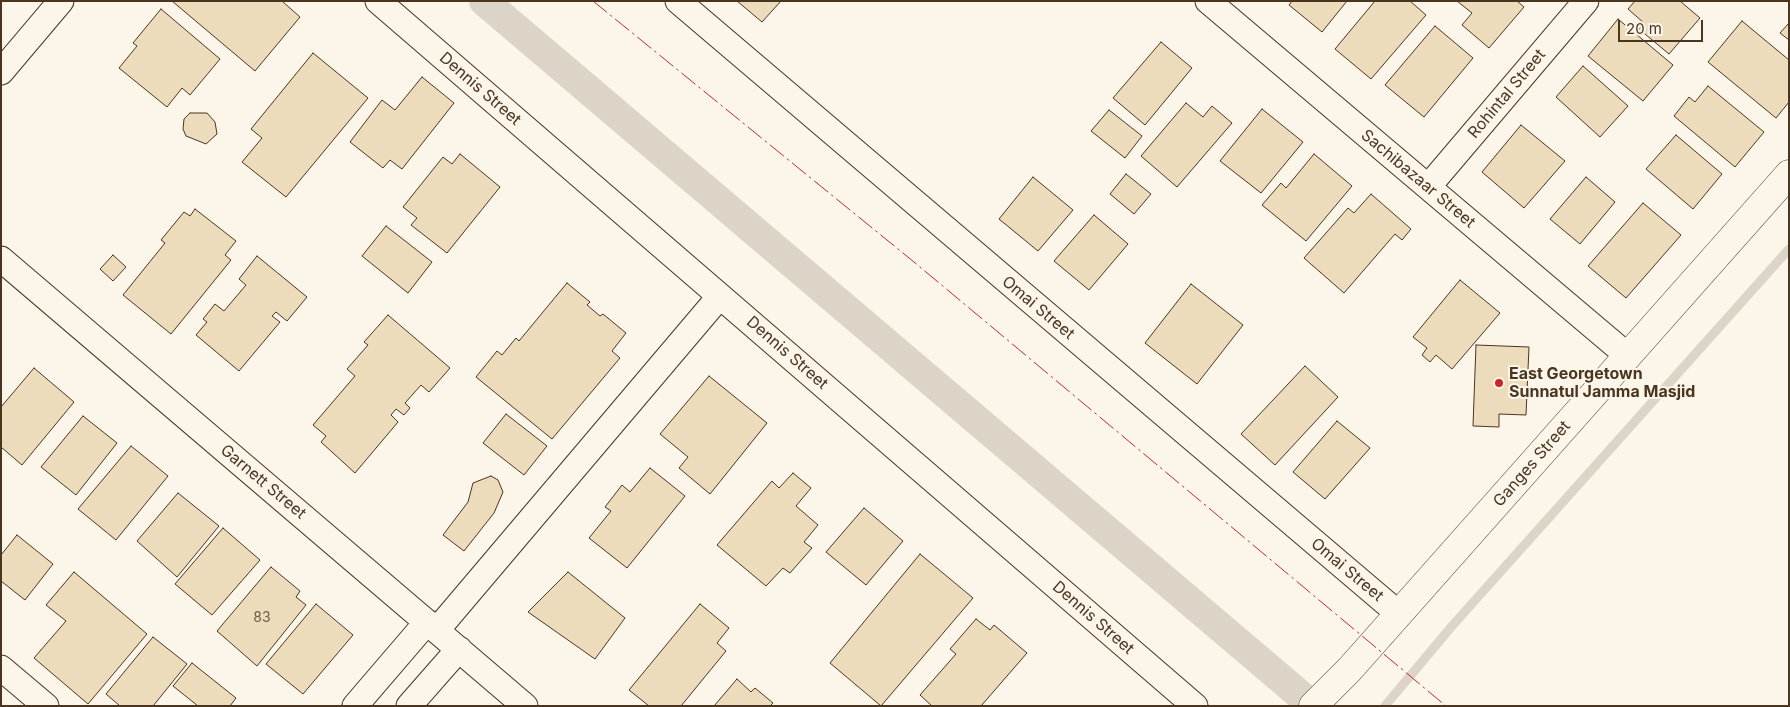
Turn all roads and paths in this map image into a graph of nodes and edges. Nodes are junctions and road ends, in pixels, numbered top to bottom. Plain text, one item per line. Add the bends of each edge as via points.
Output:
1 (61, 1) edge
2 (378, 1) edge
3 (678, 1) edge
4 (1208, 1) edge
5 (1586, 1) edge
6 (1, 72) edge
7 (1789, 174) edge
8 (1428, 187) junction
9 (1, 259) edge
10 (720, 296) junction
11 (1628, 356) junction
12 (1399, 614) junction
13 (432, 626) junction
14 (459, 649) junction
15 (1, 668) edge
16 (46, 706) edge
17 (355, 706) edge
18 (409, 706) edge
19 (526, 706) edge
20 (1195, 706) edge
21 (1313, 706) edge

1 - 6 street
2 - 10 street, Dennis Street
3 - 12 street, Omai Street
4 - 8 street, Sachibazaar Street
5 - 8 street, Rohintal Street
7 - 11 street, Ganges Street
8 - 11 street, Sachibazaar Street
9 - 13 street, Garnett Street
10 - 13 street
10 - 20 street, Dennis Street
11 - 12 street, Ganges Street
12 - 21 street, Ganges Street
13 - 14 street, Garnett Street
13 - 17 street
14 - 18 street
14 - 19 street, Garnett Street
15 - 16 street

